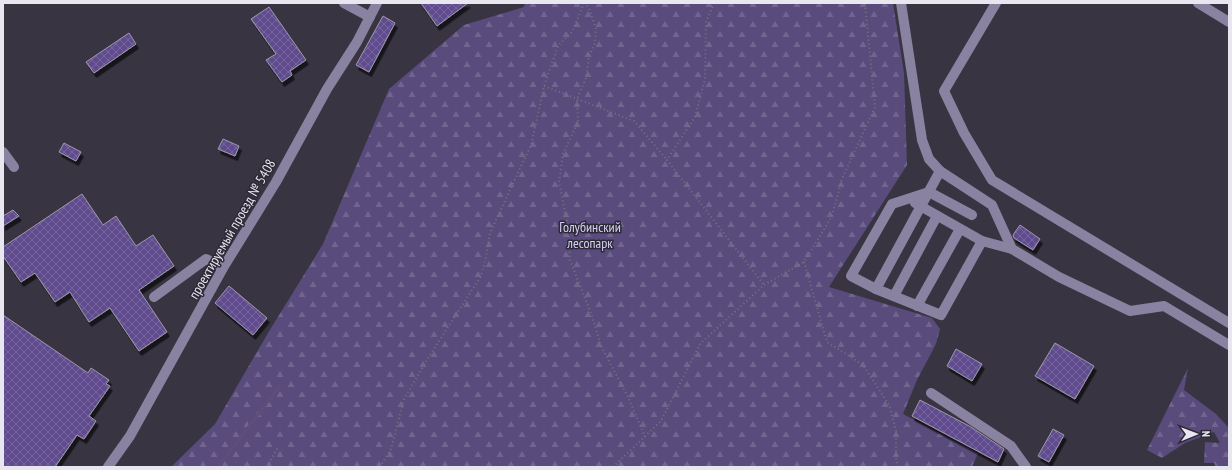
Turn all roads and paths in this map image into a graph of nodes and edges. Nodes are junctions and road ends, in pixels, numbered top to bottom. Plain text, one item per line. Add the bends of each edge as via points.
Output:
1 (344, 3) edge
2 (377, 3) edge
3 (584, 3) edge
4 (714, 3) edge
5 (865, 3) edge
6 (901, 3) edge
7 (996, 3) edge
8 (1198, 3) edge
9 (370, 17) junction
10 (1229, 22) edge
11 (544, 86) junction
12 (577, 99) junction
13 (3, 152) edge
14 (667, 160) junction
15 (14, 167) dead end
16 (940, 171) junction
17 (929, 192) junction
18 (907, 199) junction
19 (921, 206) junction
20 (972, 215) dead end
21 (937, 216) junction
22 (960, 229) junction
23 (982, 241) junction
24 (1012, 249) junction
25 (804, 262) junction
26 (223, 268) junction
27 (764, 286) junction
28 (876, 288) junction
29 (894, 296) junction
30 (154, 297) dead end
31 (917, 306) junction
32 (1229, 322) edge
33 (1229, 345) edge
34 (931, 393) dead end
35 (645, 437) junction
36 (278, 447) dead end
37 (108, 467) edge
38 (267, 467) edge
39 (380, 467) edge
40 (613, 467) edge
41 (899, 467) edge
42 (1026, 467) edge

1 - 9 street
2 - 9 street, проектируемый проезд № 5408
3 - 11 path via 572,32 558,46
3 - 12 path via 589,8 596,29 586,78
4 - 14 path via 706,22 705,79 695,117
5 - 25 path via 875,107 842,179 832,216
6 - 16 street via 922,140 929,159
7 - 32 street via 944,92 964,133 992,180
8 - 10 street
9 - 26 street, проектируемый проезд № 5408 via 276,182
11 - 12 path
11 - 39 path via 531,145 490,232 481,276 404,399 391,449
12 - 14 path via 634,121
12 - 35 path via 578,122 563,154 559,182 568,226 570,260 601,346 630,398
13 - 15 street
14 - 27 path
16 - 17 street
16 - 24 street via 992,205
17 - 18 street
17 - 19 street
17 - 20 street
18 - 19 street
18 - 28 street via 892,204 851,276
19 - 21 street
19 - 28 street
21 - 22 street
21 - 29 street
22 - 23 street
22 - 31 street
23 - 24 street
23 - 31 street via 941,315
24 - 33 street via 1059,277 1130,311 1164,306
25 - 27 path
25 - 41 path via 827,342 863,365 889,405 896,431 896,460
26 - 30 street via 206,259
26 - 37 street, проектируемый проезд № 5408 via 130,436
27 - 35 path via 700,344 661,421
28 - 29 street
29 - 31 street
34 - 42 street via 1011,446
35 - 40 path
36 - 38 path

